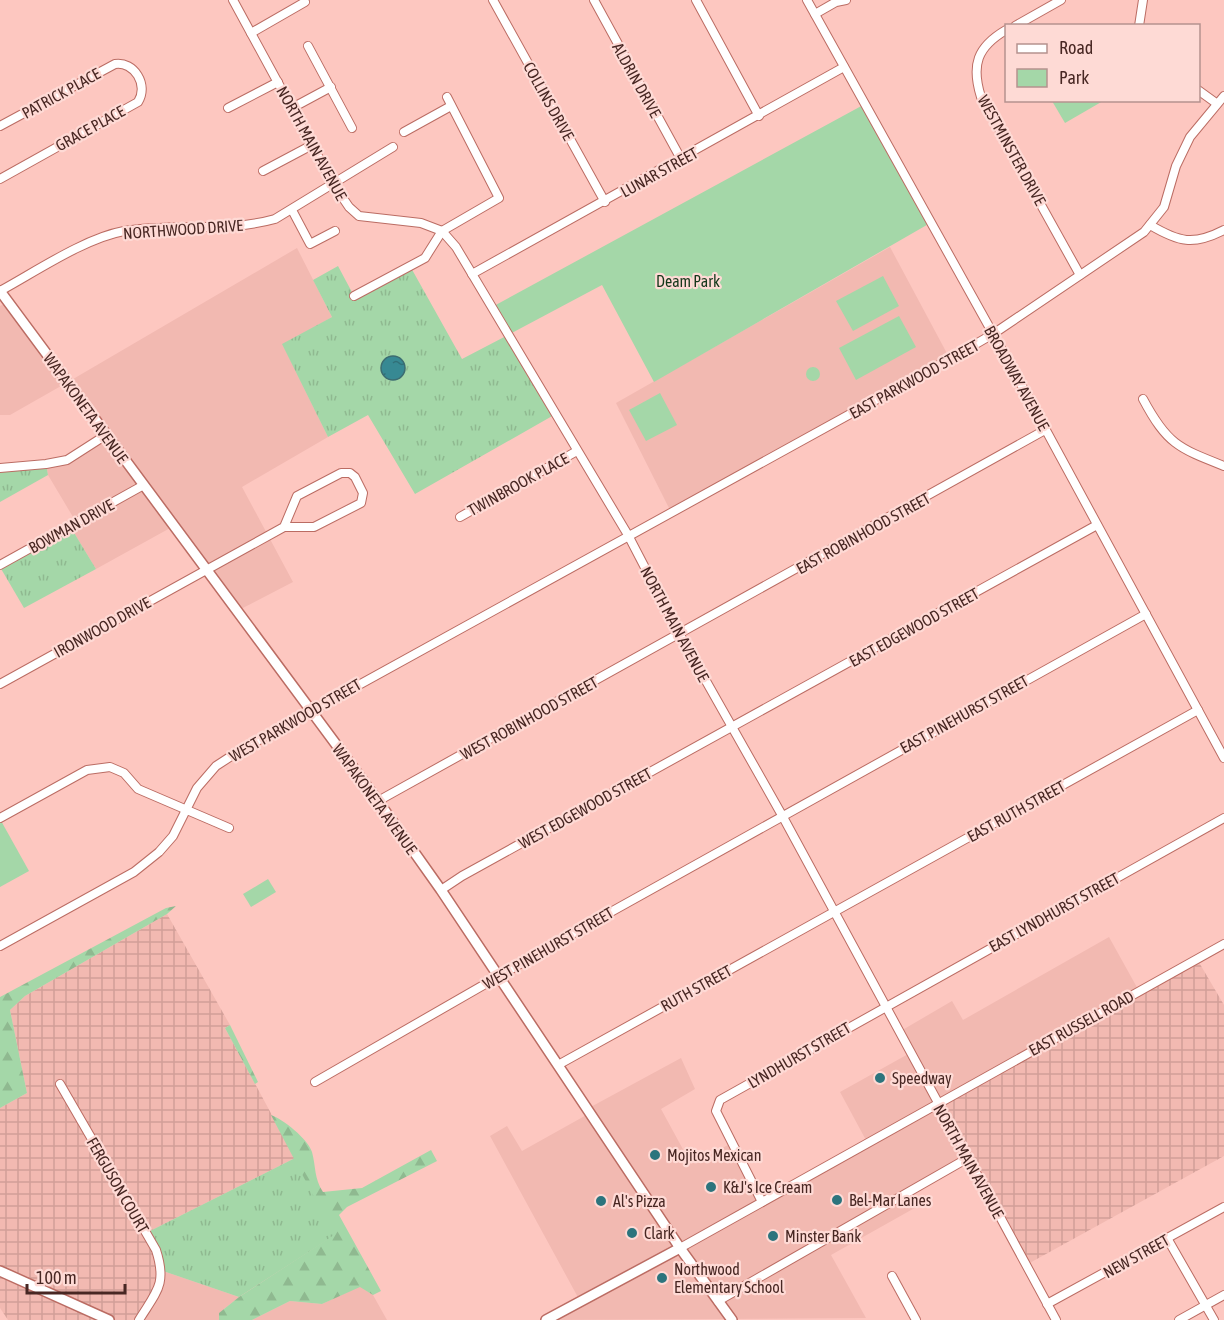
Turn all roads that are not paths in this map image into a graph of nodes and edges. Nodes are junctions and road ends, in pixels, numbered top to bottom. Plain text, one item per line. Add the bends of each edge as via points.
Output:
1 (233, 0) edge
2 (493, 0) edge
3 (594, 0) edge
4 (696, 0) edge
5 (807, 0) edge
6 (846, 0) edge
7 (1061, 0) edge
8 (1143, 0) edge
9 (306, 2) dead end
10 (815, 14) junction
11 (1019, 24) edge
12 (1140, 24) edge
13 (1005, 31) edge
14 (251, 33) junction
15 (308, 46) dead end
16 (124, 63) joint
17 (844, 67) junction
18 (278, 82) junction
19 (331, 87) junction
20 (1200, 91) edge
21 (1224, 96) edge
22 (447, 97) dead end
23 (1216, 103) junction
24 (451, 106) junction
25 (228, 108) dead end
26 (292, 108) junction
27 (759, 116) junction
28 (0, 126) edge
29 (352, 128) dead end
30 (404, 132) dead end
31 (312, 145) junction
32 (393, 147) dead end
33 (681, 159) junction
34 (263, 171) dead end
35 (0, 179) edge
36 (332, 182) junction
37 (604, 202) junction
38 (292, 210) junction
39 (1150, 225) junction
40 (1224, 230) edge
41 (336, 231) dead end
42 (442, 231) junction
43 (472, 274) junction
44 (1080, 275) junction
45 (0, 291) edge
46 (354, 296) dead end
47 (993, 334) junction
48 (1143, 399) dead end
49 (1045, 430) junction
50 (106, 435) junction
51 (577, 451) junction
52 (1224, 466) edge
53 (0, 468) edge
54 (142, 486) junction
55 (460, 517) dead end
56 (1097, 525) junction
57 (284, 527) junction
58 (628, 535) junction
59 (0, 565) edge
60 (205, 570) junction
61 (1146, 614) junction
62 (680, 635) junction
63 (0, 684) edge
64 (310, 709) junction
65 (1198, 710) junction
66 (731, 728) junction
67 (1224, 758) edge
68 (378, 801) junction
69 (187, 808) junction
70 (783, 817) junction
71 (0, 818) edge
72 (1224, 818) edge
73 (229, 828) dead end
74 (441, 890) junction
75 (833, 911) junction
76 (1224, 944) edge
77 (0, 946) edge
78 (499, 976) junction
79 (885, 1006) junction
80 (558, 1065) junction
81 (315, 1082) dead end
82 (60, 1084) dead end
83 (938, 1102) junction
84 (968, 1158) junction
85 (762, 1202) junction
86 (1224, 1207) edge
87 (1167, 1238) junction
88 (680, 1248) junction
89 (0, 1271) edge
90 (892, 1276) dead end
91 (1224, 1295) edge
92 (718, 1301) junction
93 (1047, 1304) junction
94 (1205, 1305) junction
95 (109, 1320) edge
96 (139, 1320) edge
97 (546, 1320) edge
98 (732, 1320) edge
99 (916, 1320) edge
100 (1056, 1320) edge
101 (1179, 1320) edge
102 (1214, 1320) edge

1 - 14 street, NORTH MAIN AVENUE
2 - 37 street, COLLINS DRIVE
3 - 33 street, ALDRIN DRIVE
4 - 27 street
5 - 10 street, BROADWAY AVENUE
6 - 10 street
7 - 11 street
8 - 12 street
9 - 14 street
10 - 17 street, BROADWAY AVENUE
13 - 44 street, WESTMINSTER DRIVE via 991,39 978,58 975,78 981,96
14 - 18 street, NORTH MAIN AVENUE
15 - 19 street
16 - 28 street, PATRICK PLACE via 115,64
16 - 35 street, GRACE PLACE via 132,67 142,85 138,102
17 - 27 street, LUNAR STREET
17 - 47 street, BROADWAY AVENUE
18 - 25 street
18 - 26 street, NORTH MAIN AVENUE
19 - 26 street
19 - 29 street
20 - 23 street
21 - 23 street, EAST PARKWOOD STREET
22 - 24 street
23 - 39 street, EAST PARKWOOD STREET via 1190,137 1176,166 1164,207
24 - 30 street
24 - 42 street via 499,198
26 - 31 street, NORTH MAIN AVENUE
27 - 33 street, LUNAR STREET
31 - 34 street
31 - 36 street, NORTH MAIN AVENUE
32 - 36 street, NORTHWOOD DRIVE
33 - 37 street, LUNAR STREET
36 - 38 street, NORTHWOOD DRIVE
36 - 42 street, NORTH MAIN AVENUE via 359,216 421,223
37 - 43 street, LUNAR STREET
38 - 41 street via 310,244
38 - 45 street, NORTHWOOD DRIVE via 257,224 124,231 99,238
39 - 40 street via 1186,241
39 - 44 street, EAST PARKWOOD STREET
42 - 43 street, NORTH MAIN AVENUE
42 - 46 street via 425,258
43 - 51 street, NORTH MAIN AVENUE
44 - 47 street, EAST PARKWOOD STREET
45 - 50 main road, WAPAKONETA AVENUE
47 - 49 street, BROADWAY AVENUE
47 - 58 street, EAST PARKWOOD STREET
48 - 52 street via 1172,442
49 - 56 street, BROADWAY AVENUE
49 - 62 street, EAST ROBINHOOD STREET
50 - 53 street via 68,460
50 - 54 main road, WAPAKONETA AVENUE
51 - 55 street, TWINBROOK PLACE
51 - 58 street, NORTH MAIN AVENUE
54 - 59 street, BOWMAN DRIVE
54 - 60 main road, WAPAKONETA AVENUE
56 - 61 street, BROADWAY AVENUE
56 - 66 street, EAST EDGEWOOD STREET
57 - 57 street via 314,527 361,504 363,493 355,477 341,473 297,496
57 - 60 street, IRONWOOD DRIVE
58 - 62 street, NORTH MAIN AVENUE
58 - 64 street, WEST PARKWOOD STREET
60 - 63 street, IRONWOOD DRIVE
60 - 64 main road, WAPAKONETA AVENUE
61 - 65 street, BROADWAY AVENUE
61 - 70 street, EAST PINEHURST STREET
62 - 66 street, NORTH MAIN AVENUE
62 - 68 street, WEST ROBINHOOD STREET
64 - 68 main road, WAPAKONETA AVENUE
64 - 69 street, WEST PARKWOOD STREET via 216,766 197,788
65 - 67 street, BROADWAY AVENUE
65 - 75 street, EAST RUTH STREET
66 - 70 street, NORTH MAIN AVENUE
66 - 74 street, WEST EDGEWOOD STREET
68 - 74 main road, WAPAKONETA AVENUE
69 - 71 street via 138,789 124,773 98,767
69 - 73 street
69 - 77 street, WEST PARKWOOD STREET via 173,836 134,872
70 - 75 street, NORTH MAIN AVENUE
70 - 78 street, WEST PINEHURST STREET
72 - 79 street, EAST LYNDHURST STREET
74 - 78 main road, WAPAKONETA AVENUE
75 - 79 street, NORTH MAIN AVENUE
75 - 80 street, RUTH STREET
76 - 83 street, EAST RUSSELL ROAD
78 - 80 main road, WAPAKONETA AVENUE
78 - 81 street, WEST PINEHURST STREET
79 - 83 street, NORTH MAIN AVENUE
79 - 85 street, LYNDHURST STREET via 720,1100 716,1111
80 - 88 main road, WAPAKONETA AVENUE
82 - 96 street, FERGUSON COURT via 156,1250 163,1271 160,1285
83 - 84 street, NORTH MAIN AVENUE
83 - 85 street, EAST RUSSELL ROAD
84 - 92 street
84 - 93 street, NORTH MAIN AVENUE
85 - 88 street, EAST RUSSELL ROAD
86 - 87 street, NEW STREET
87 - 93 street, NEW STREET
87 - 94 street
88 - 92 main road, WAPAKONETA AVENUE
88 - 97 main road
89 - 95 main road
90 - 99 street
91 - 94 street
92 - 98 main road, WAPAKONETA AVENUE
93 - 100 street, NORTH MAIN AVENUE
94 - 101 street
94 - 102 street

